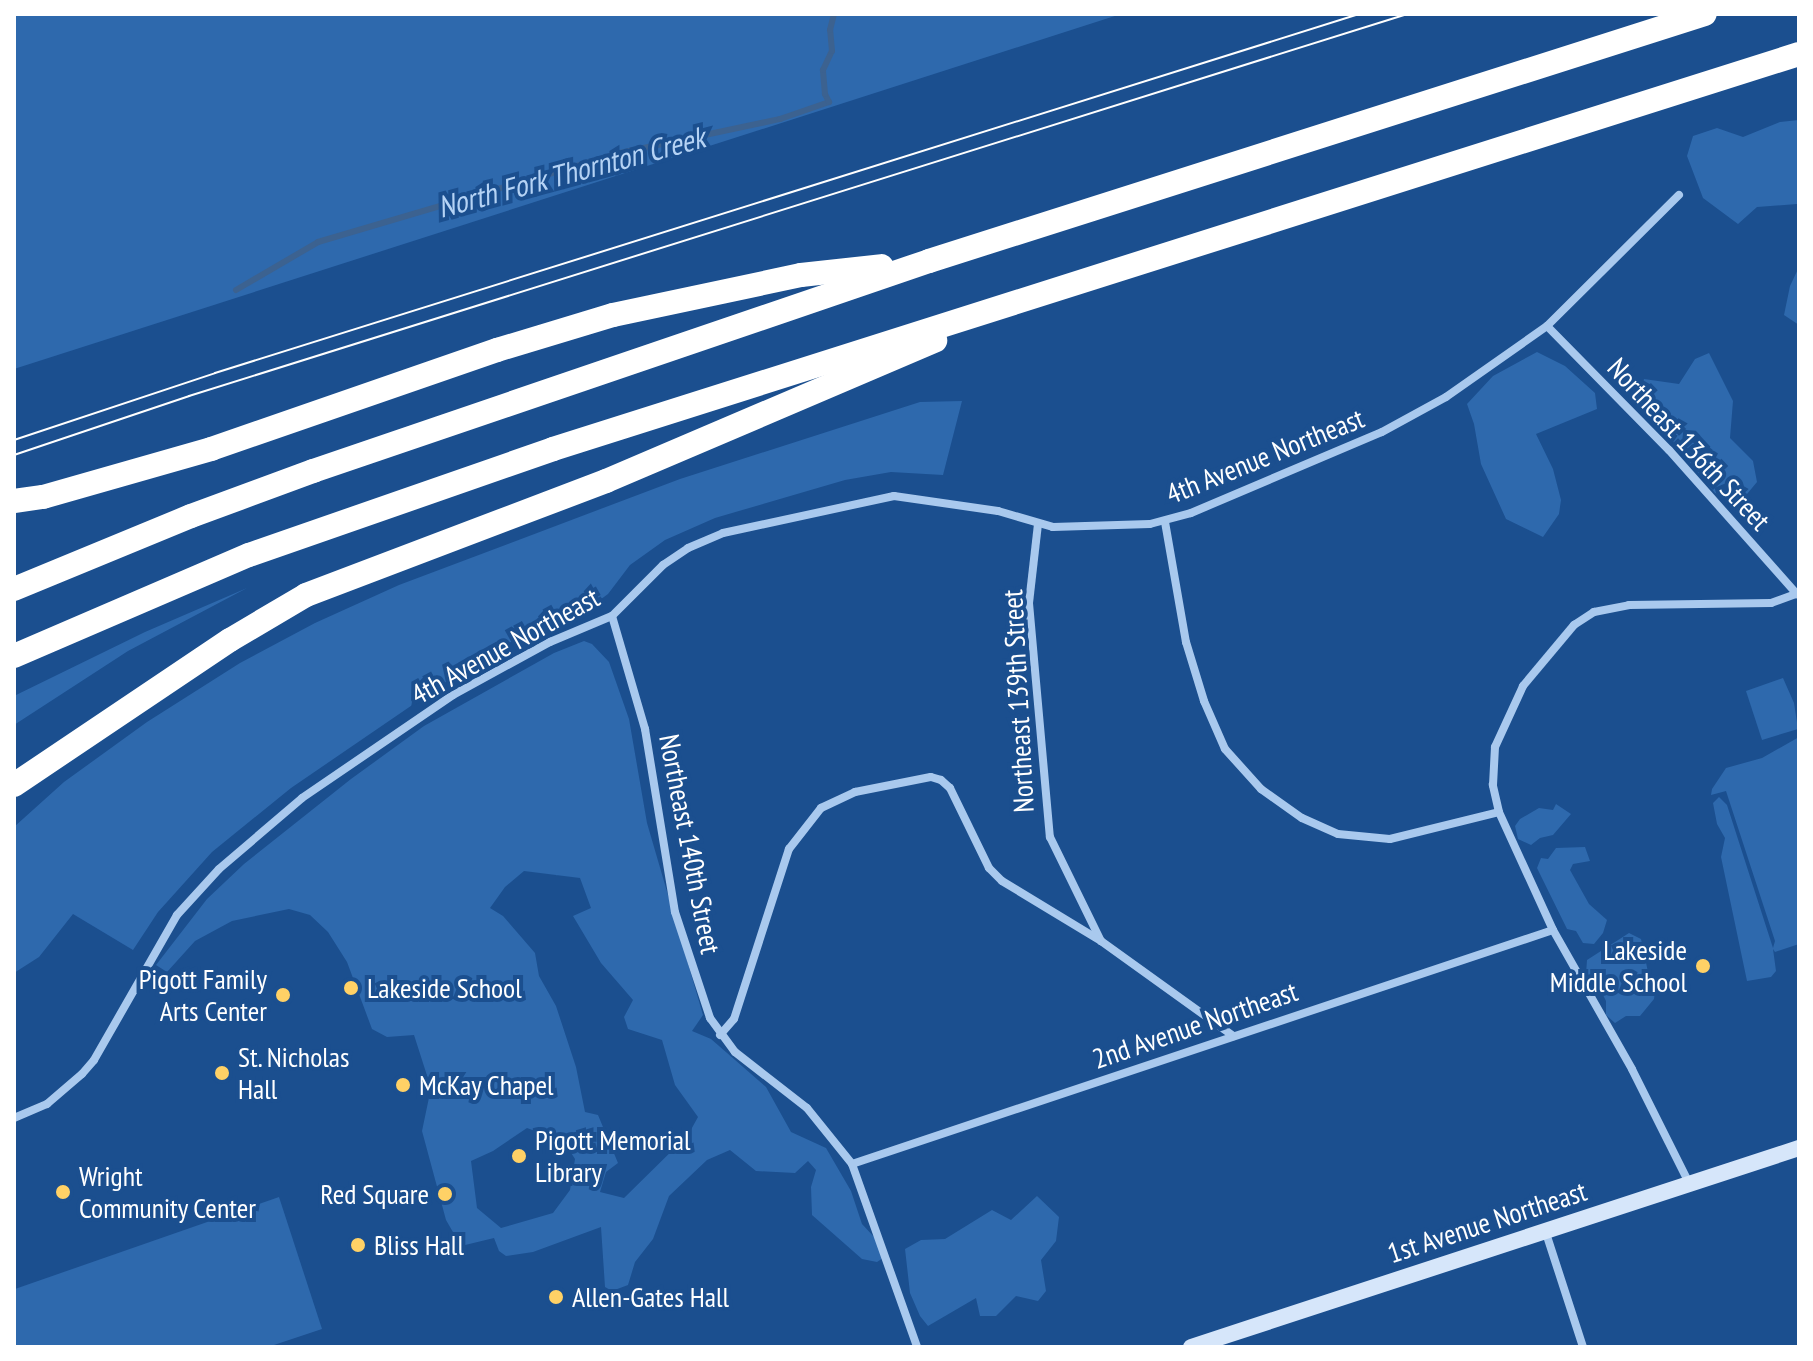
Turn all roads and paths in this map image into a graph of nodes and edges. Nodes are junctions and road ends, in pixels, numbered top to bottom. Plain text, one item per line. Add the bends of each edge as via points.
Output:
1 (1705, 14) edge
2 (1799, 54) edge
3 (1679, 195) dead end
4 (929, 261) junction
5 (1073, 282) junction
6 (1547, 326) junction
7 (14, 501) edge
8 (1165, 522) junction
9 (1038, 524) junction
10 (14, 589) edge
11 (1798, 594) edge
12 (612, 616) junction
13 (14, 656) edge
14 (14, 785) edge
15 (1499, 812) junction
16 (1553, 930) junction
17 (1101, 941) junction
18 (720, 1035) junction
19 (1233, 1036) junction
20 (14, 1118) edge
21 (1799, 1148) edge
22 (852, 1164) junction
23 (1689, 1183) junction
24 (1545, 1230) junction
25 (917, 1347) edge
26 (1191, 1347) edge
27 (1583, 1347) edge

1 - 4 highway
2 - 5 highway
3 - 6 street, 4th Avenue Northeast
4 - 7 highway via 801,275 613,315 211,449
4 - 10 highway via 313,471
5 - 13 highway via 329,525
5 - 14 highway via 606,481 306,595
6 - 8 street, 4th Avenue Northeast via 1407,420
6 - 11 street, Northeast 136th Street via 1669,450
8 - 9 street, 4th Avenue Northeast via 1102,528
8 - 15 street via 1186,642 1204,701 1225,749 1261,789 1302,818 1338,834 1390,839
9 - 12 street, 4th Avenue Northeast via 920,497 867,499 705,539 675,555
9 - 17 street, Northeast 139th Street via 1029,603 1046,822
11 - 15 street via 1771,603 1612,607 1574,625 1544,658 1508,713 1493,765
12 - 18 street, Northeast 140th Street via 645,729 679,924
12 - 20 street, 4th Avenue Northeast via 550,642 453,695 302,798 219,869 177,915 82,1074 47,1104
15 - 16 street
16 - 19 street, 2nd Avenue Northeast
16 - 23 street
17 - 18 street via 989,868 950,788 941,780 931,777 855,792 821,808 789,849 734,1019
17 - 19 street, Northeast 139th Street
18 - 22 street, Northeast 140th Street via 807,1108
19 - 22 street, 2nd Avenue Northeast
21 - 23 street, 1st Avenue Northeast
22 - 25 street, Northeast 140th Street
23 - 24 street, 1st Avenue Northeast
24 - 26 street, 1st Avenue Northeast
24 - 27 street

